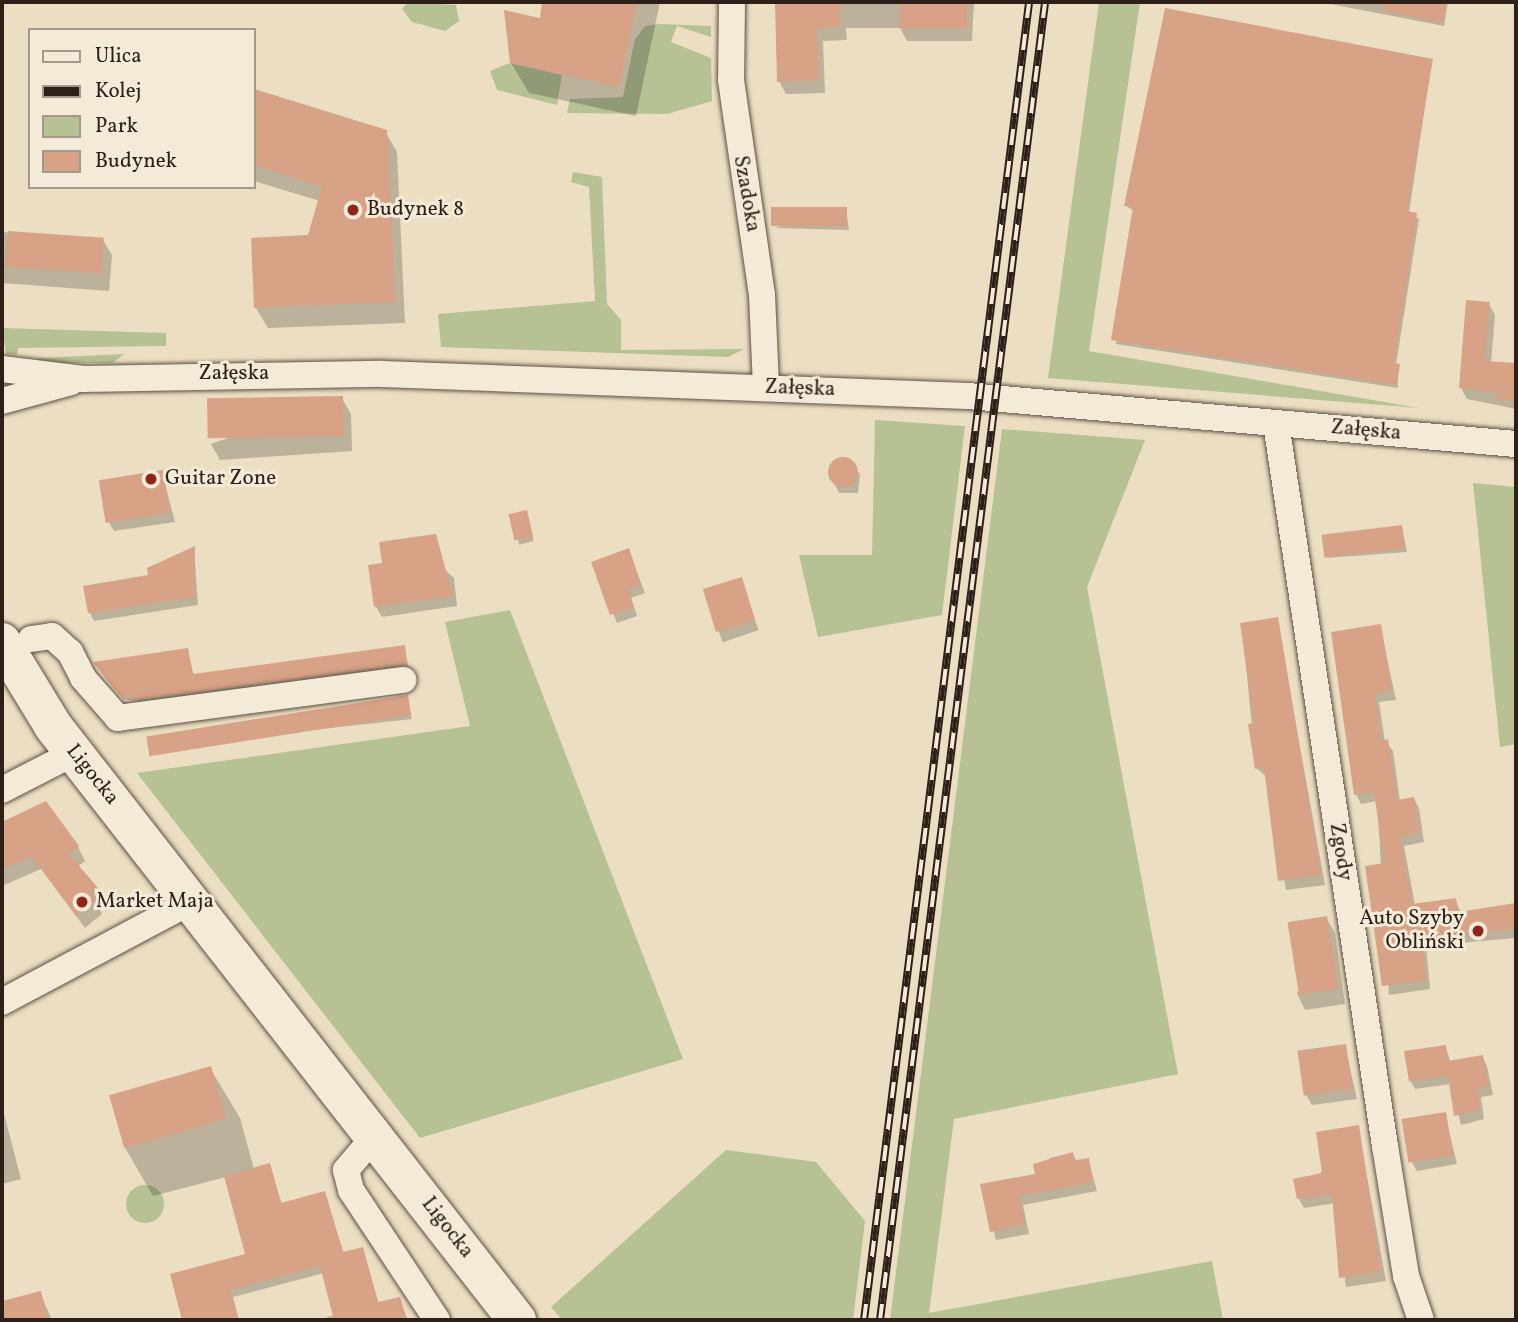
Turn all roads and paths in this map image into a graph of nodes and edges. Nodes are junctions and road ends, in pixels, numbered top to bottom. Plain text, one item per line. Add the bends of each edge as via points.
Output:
1 (732, 2) edge
2 (2, 369) edge
3 (83, 379) junction
4 (766, 387) junction
5 (2, 401) edge
6 (1276, 423) junction
7 (1516, 444) edge
8 (17, 641) edge
9 (403, 680) dead end
10 (74, 753) junction
11 (2, 790) edge
12 (192, 901) junction
13 (2, 1002) edge
14 (375, 1136) junction
15 (437, 1320) edge
16 (517, 1320) edge
17 (1421, 1320) edge

1 - 4 street, Szadoka via 731,80 762,295
2 - 3 street, Załęska
3 - 4 street, Załęska via 382,373
3 - 5 street, Załęska
4 - 6 street, Załęska via 968,396
6 - 7 street, Załęska
6 - 17 street, Zgody via 1406,1276
8 - 9 street via 52,636 70,652 83,678 118,718
8 - 10 street, Ligocka
10 - 11 street
10 - 12 street, Ligocka
12 - 13 street
12 - 14 street, Ligocka
14 - 15 street via 346,1170 351,1190
14 - 16 street, Ligocka

